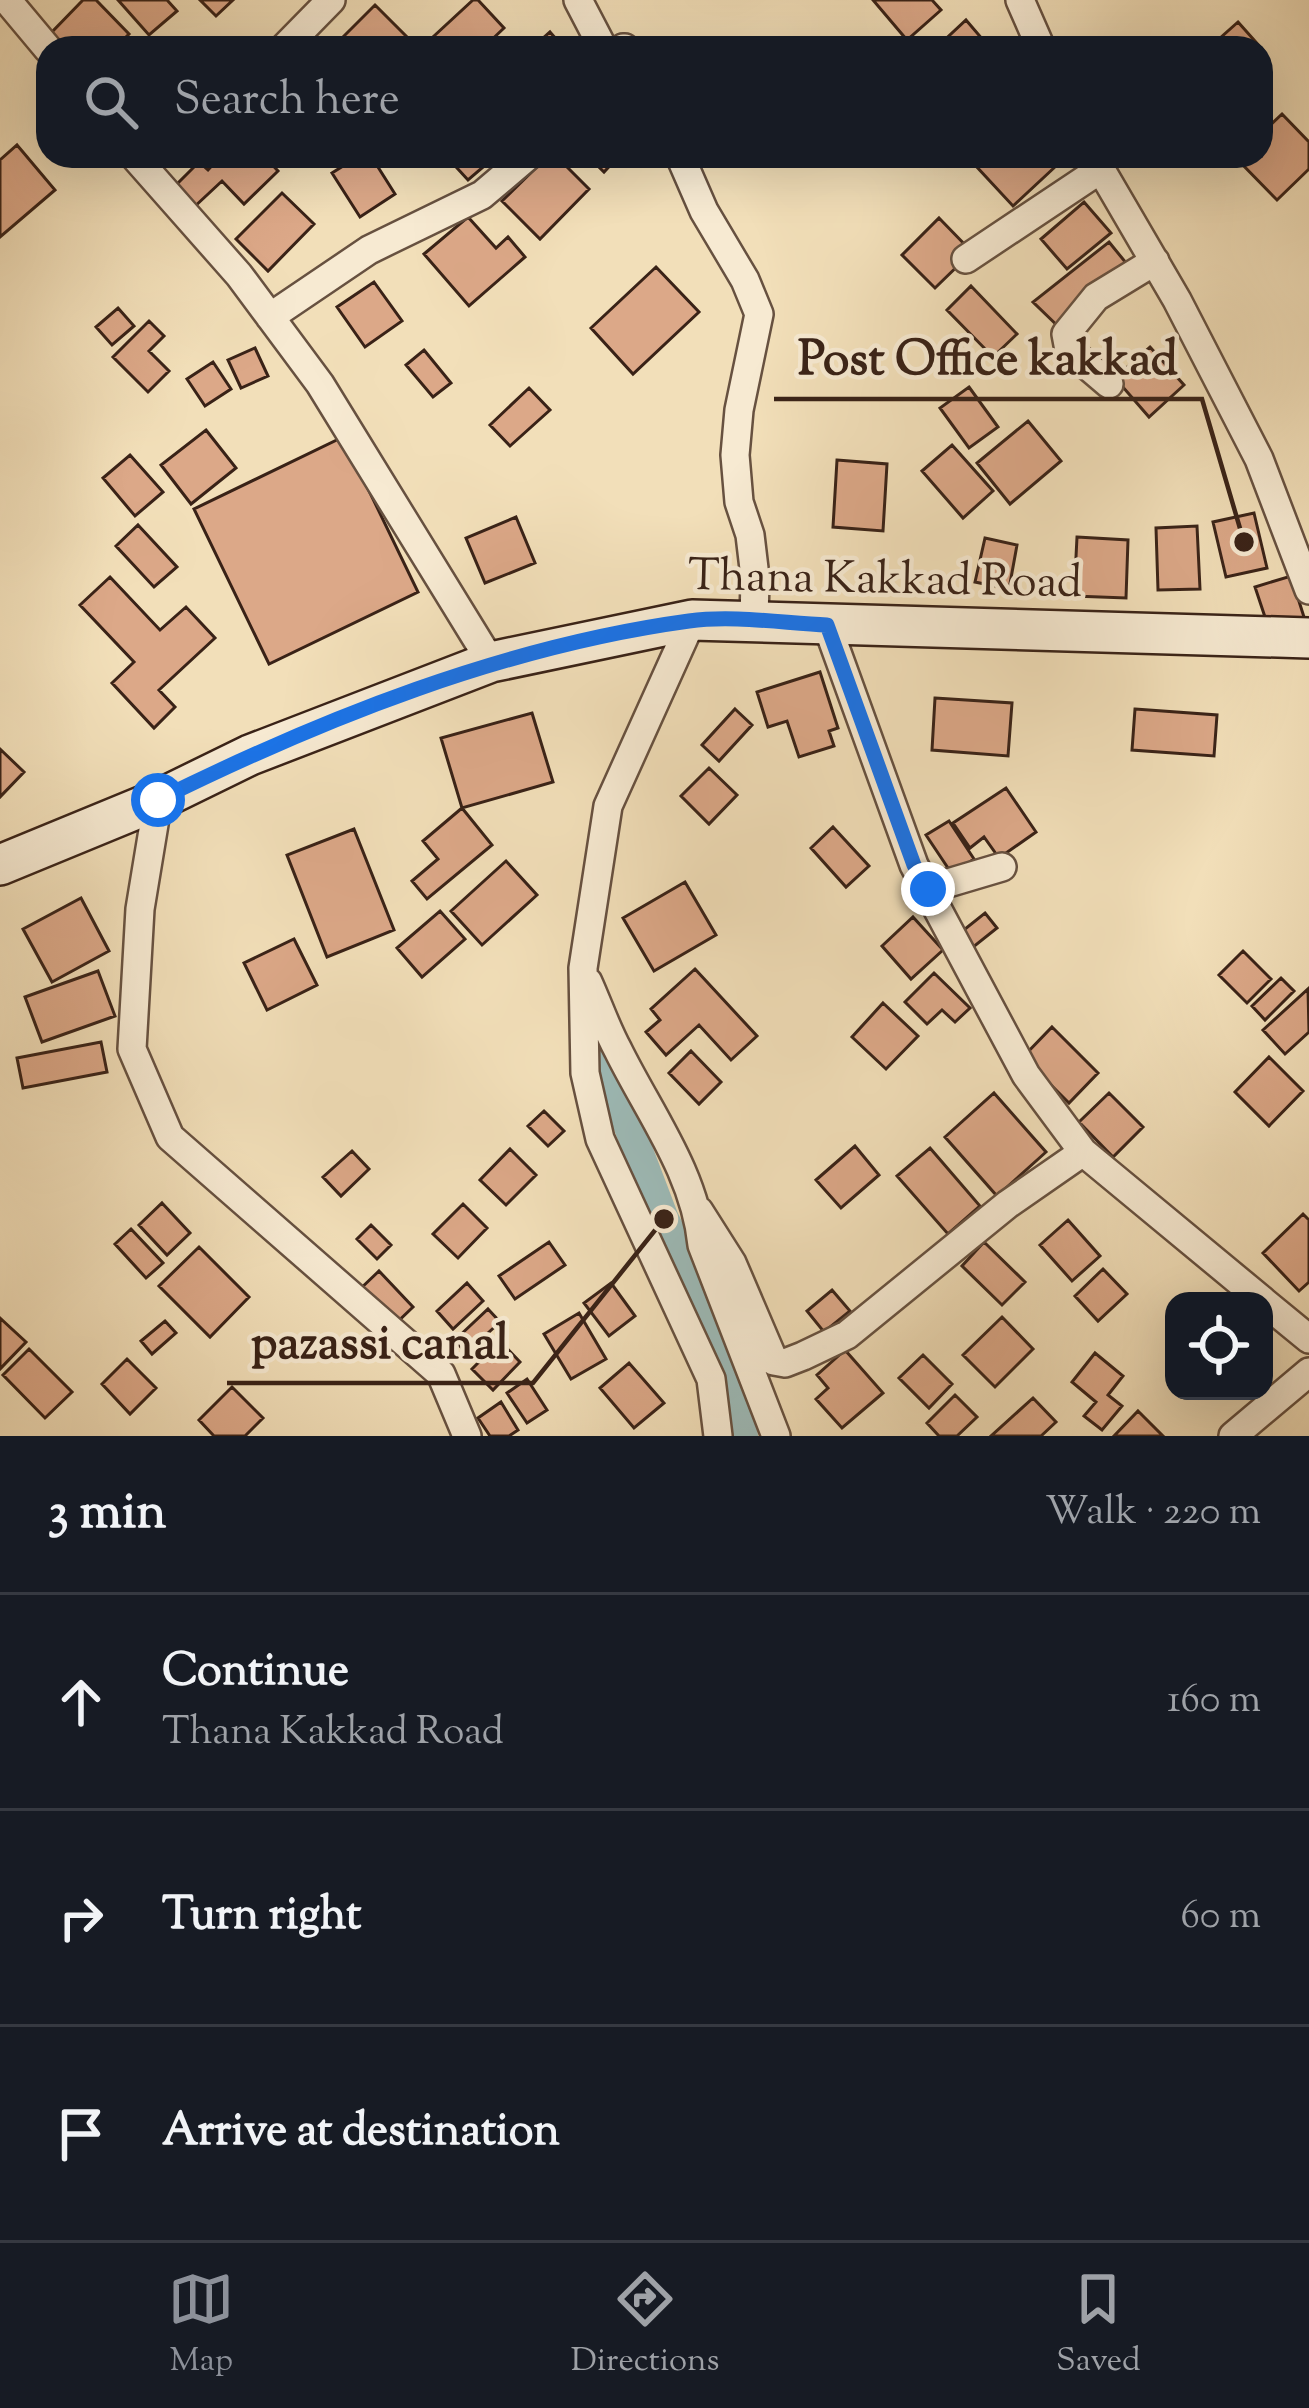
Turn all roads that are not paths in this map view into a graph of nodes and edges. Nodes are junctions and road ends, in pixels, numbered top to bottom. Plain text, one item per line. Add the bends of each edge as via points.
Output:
1 (7, 0) edge
2 (331, 0) edge
3 (578, 0) edge
4 (1020, 0) edge
5 (37, 36) edge
6 (296, 36) edge
7 (597, 36) edge
8 (1036, 36) edge
9 (157, 168) edge
10 (514, 168) edge
11 (685, 168) edge
12 (1089, 168) edge
13 (1099, 168) edge
14 (966, 259) dead end
15 (1155, 261) junction
16 (270, 317) junction
17 (1108, 384) dead end
18 (1309, 590) edge
19 (692, 620) junction
20 (754, 622) junction
21 (827, 625) junction
22 (1309, 638) edge
23 (491, 662) junction
24 (158, 800) junction
25 (0, 866) edge
26 (1002, 867) dead end
27 (928, 889) junction
28 (583, 968) junction
29 (1083, 1152) junction
30 (698, 1211) junction
31 (1251, 1292) edge
32 (1273, 1310) edge
33 (1309, 1339) edge
34 (1309, 1372) edge
35 (467, 1436) edge
36 (718, 1436) edge
37 (776, 1436) edge
38 (1233, 1436) edge

1 - 5 street
2 - 6 street
3 - 7 street
4 - 8 street
9 - 16 street
10 - 16 street via 482,195 369,250
11 - 20 street via 759,314 735,455 755,577
12 - 14 street
13 - 15 street
15 - 17 street via 1096,297 1066,334 1069,350
15 - 18 street via 1259,459
16 - 23 street
19 - 20 main road, Thana Kakkad Road
19 - 23 main road, Thana Kakkad Road
19 - 28 street via 608,806
20 - 21 main road, Thana Kakkad Road
21 - 22 main road, Thana Kakkad Road
21 - 27 street
23 - 24 main road, Thana Kakkad Road via 250,755
24 - 25 main road, Thana Kakkad Road
24 - 35 street via 140,909 132,1049 170,1137 441,1374
26 - 27 street
27 - 29 street via 1026,1075
28 - 30 street
28 - 36 street via 585,1073 600,1139 711,1379
29 - 30 street via 847,1335 785,1363 774,1361 732,1263
29 - 31 street
30 - 37 street via 702,1245
32 - 33 street
34 - 38 street

